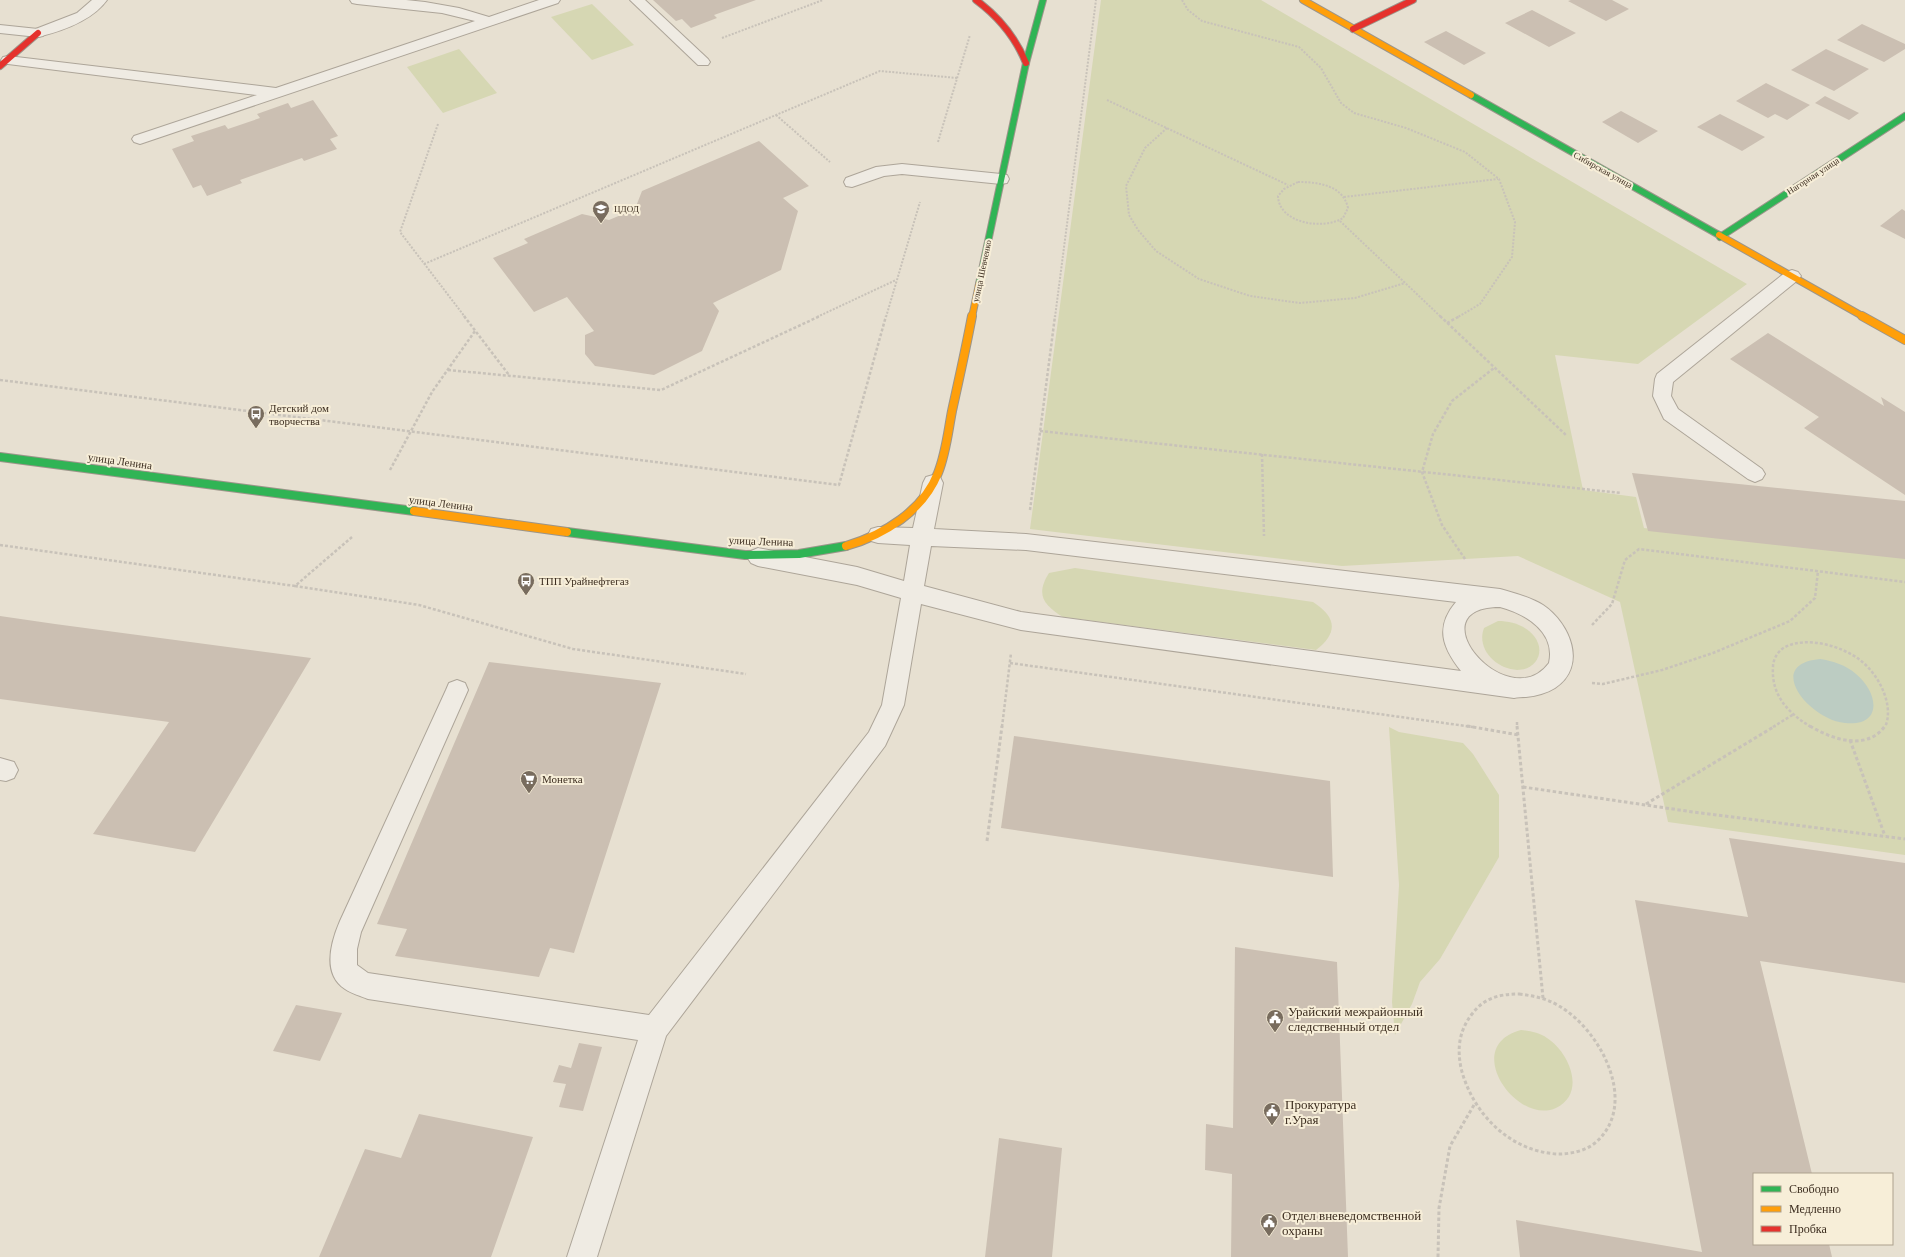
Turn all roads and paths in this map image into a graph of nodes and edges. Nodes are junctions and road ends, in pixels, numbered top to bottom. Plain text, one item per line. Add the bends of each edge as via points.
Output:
1 (100, 0) edge
2 (357, 0) edge
3 (553, 0) edge
4 (636, 0) edge
5 (823, 0) edge
6 (976, 0) edge
7 (1043, 0) edge
8 (1096, 0) edge
9 (1182, 0) edge
10 (1303, 0) edge
11 (1412, 0) edge
12 (489, 22) junction
13 (0, 29) edge
14 (1353, 29) junction
15 (38, 33) junction
16 (971, 33) dead end
17 (690, 50) junction
18 (703, 62) dead end
19 (1026, 62) junction
20 (4, 63) edge
21 (957, 78) junction
22 (278, 92) junction
23 (1107, 100) dead end
24 (776, 115) junction
25 (1905, 116) edge
26 (438, 124) dead end
27 (1167, 128) junction
28 (140, 139) dead end
29 (929, 171) junction
30 (1001, 179) junction
31 (1499, 179) junction
32 (852, 182) joint
33 (1288, 185) junction
34 (1344, 197) junction
35 (1340, 221) junction
36 (1720, 237) junction
37 (424, 264) junction
38 (1792, 276) junction
39 (896, 280) junction
40 (1405, 283) junction
41 (1446, 323) junction
42 (475, 331) junction
43 (1905, 340) edge
44 (1494, 368) junction
45 (448, 370) junction
46 (509, 375) junction
47 (0, 380) edge
48 (1040, 430) junction
49 (410, 432) junction
50 (1566, 435) dead end
51 (1262, 454) junction
52 (0, 457) edge
53 (390, 470) dead end
54 (1422, 472) junction
55 (1755, 474) dead end
56 (933, 483) junction
57 (1621, 493) dead end
58 (878, 535) junction
59 (354, 536) dead end
60 (922, 537) junction
61 (1026, 542) junction
62 (0, 545) edge
63 (745, 555) junction
64 (1265, 570) junction
65 (1818, 571) junction
66 (1905, 582) edge
67 (295, 586) junction
68 (913, 592) junction
69 (1500, 598) junction
70 (1016, 619) junction
71 (1562, 648) junction
72 (1010, 663) junction
73 (746, 674) dead end
74 (1545, 682) junction
75 (1514, 688) junction
76 (457, 690) dead end
77 (1888, 690) dead end
78 (1794, 714) junction
79 (1890, 724) dead end
80 (1519, 735) junction
81 (1850, 740) junction
82 (1523, 787) junction
83 (1645, 805) junction
84 (1884, 836) junction
85 (1905, 839) edge
86 (987, 841) dead end
87 (1543, 998) junction
88 (655, 1029) junction
89 (1474, 1104) junction
90 (582, 1257) edge
91 (1438, 1257) edge

1 - 15 street via 78,18
2 - 12 street via 455,10
3 - 12 street
4 - 17 street
5 - 17 path
6 - 19 main road via 1005,24 1020,46
7 - 19 main road, улица Шевченко
8 - 48 path
9 - 31 path via 1188,10 1202,21 1299,48 1322,68 1342,103 1354,113 1406,128 1465,152
10 - 14 main road, Сибирская улица
11 - 14 main road
12 - 22 street
13 - 15 street
14 - 36 main road, Сибирская улица
15 - 20 main road
16 - 21 path
17 - 18 street
19 - 30 main road, улица Шевченко
20 - 22 street
21 - 24 path via 880,71
21 - 29 path
22 - 28 street
23 - 27 path
24 - 32 path
24 - 37 path
25 - 36 main road, Нагорная улица
26 - 37 path via 400,232
27 - 33 path
27 - 40 path via 1145,148 1126,186 1129,215 1138,230 1162,255 1199,278 1250,296 1300,303 1355,298
29 - 30 street
29 - 32 street via 882,171
29 - 39 path
30 - 56 main road, улица Шевченко via 945,447
31 - 34 path
31 - 41 path via 1515,222 1512,258 1480,304
33 - 34 path via 1298,182 1321,183
33 - 35 path via 1278,197 1278,204 1290,217 1299,222 1316,225
34 - 35 path via 1348,208
35 - 40 path
36 - 38 main road, Сибирская улица
37 - 42 path
38 - 43 main road, Сибирская улица
38 - 55 street via 1664,379 1662,396 1671,414
39 - 46 path via 661,390
39 - 49 path via 839,485
40 - 41 path
41 - 44 path
42 - 45 path
42 - 46 path
44 - 50 path
44 - 54 path via 1452,401 1433,434
45 - 46 path
45 - 49 path via 432,392
47 - 49 path
48 - 51 path
48 - 61 path
49 - 53 path
51 - 54 path
51 - 64 path
52 - 63 main road, улица Ленина
54 - 57 path
54 - 69 path via 1442,525 1486,587
56 - 58 main road, улица Шевченко via 912,511
56 - 60 street
58 - 60 street
58 - 63 main road, улица Ленина via 843,548 789,556
59 - 67 path
60 - 61 street
60 - 68 street
61 - 64 street
62 - 67 path
63 - 68 street via 857,576
64 - 69 street
65 - 66 path
65 - 71 path via 1639,549 1629,554 1620,566 1618,586 1612,605 1590,627
65 - 74 path via 1815,598 1790,621 1713,653 1662,670 1603,684
67 - 73 path via 419,605 572,649
68 - 70 street
68 - 88 street via 893,705 877,739
69 - 71 street via 1521,604 1540,615 1554,631
69 - 75 street via 1480,599 1464,606 1455,619 1452,636 1459,653 1473,669 1492,681
70 - 72 path
70 - 75 street
71 - 74 street via 1561,665 1552,679
72 - 80 path via 1470,726
72 - 86 path
74 - 75 street via 1535,687
75 - 80 path
76 - 88 street via 349,930 343,949 344,965 352,979 368,986
77 - 78 path via 1876,673 1846,652 1819,643 1800,643 1785,648 1774,657 1771,671 1774,687 1784,704
78 - 81 path via 1820,732
78 - 83 path
79 - 81 path via 1887,730 1876,738 1860,742
80 - 82 path
81 - 84 path
82 - 83 path
82 - 87 path
83 - 84 path
84 - 85 path
87 - 89 path via 1519,994 1495,996 1476,1007 1463,1026 1458,1050 1462,1077
87 - 89 path via 1570,1013 1592,1035 1608,1061 1615,1094 1614,1112 1605,1133 1589,1148 1567,1154 1542,1153 1516,1143 1499,1131
88 - 90 street
89 - 91 path via 1450,1146 1439,1208

